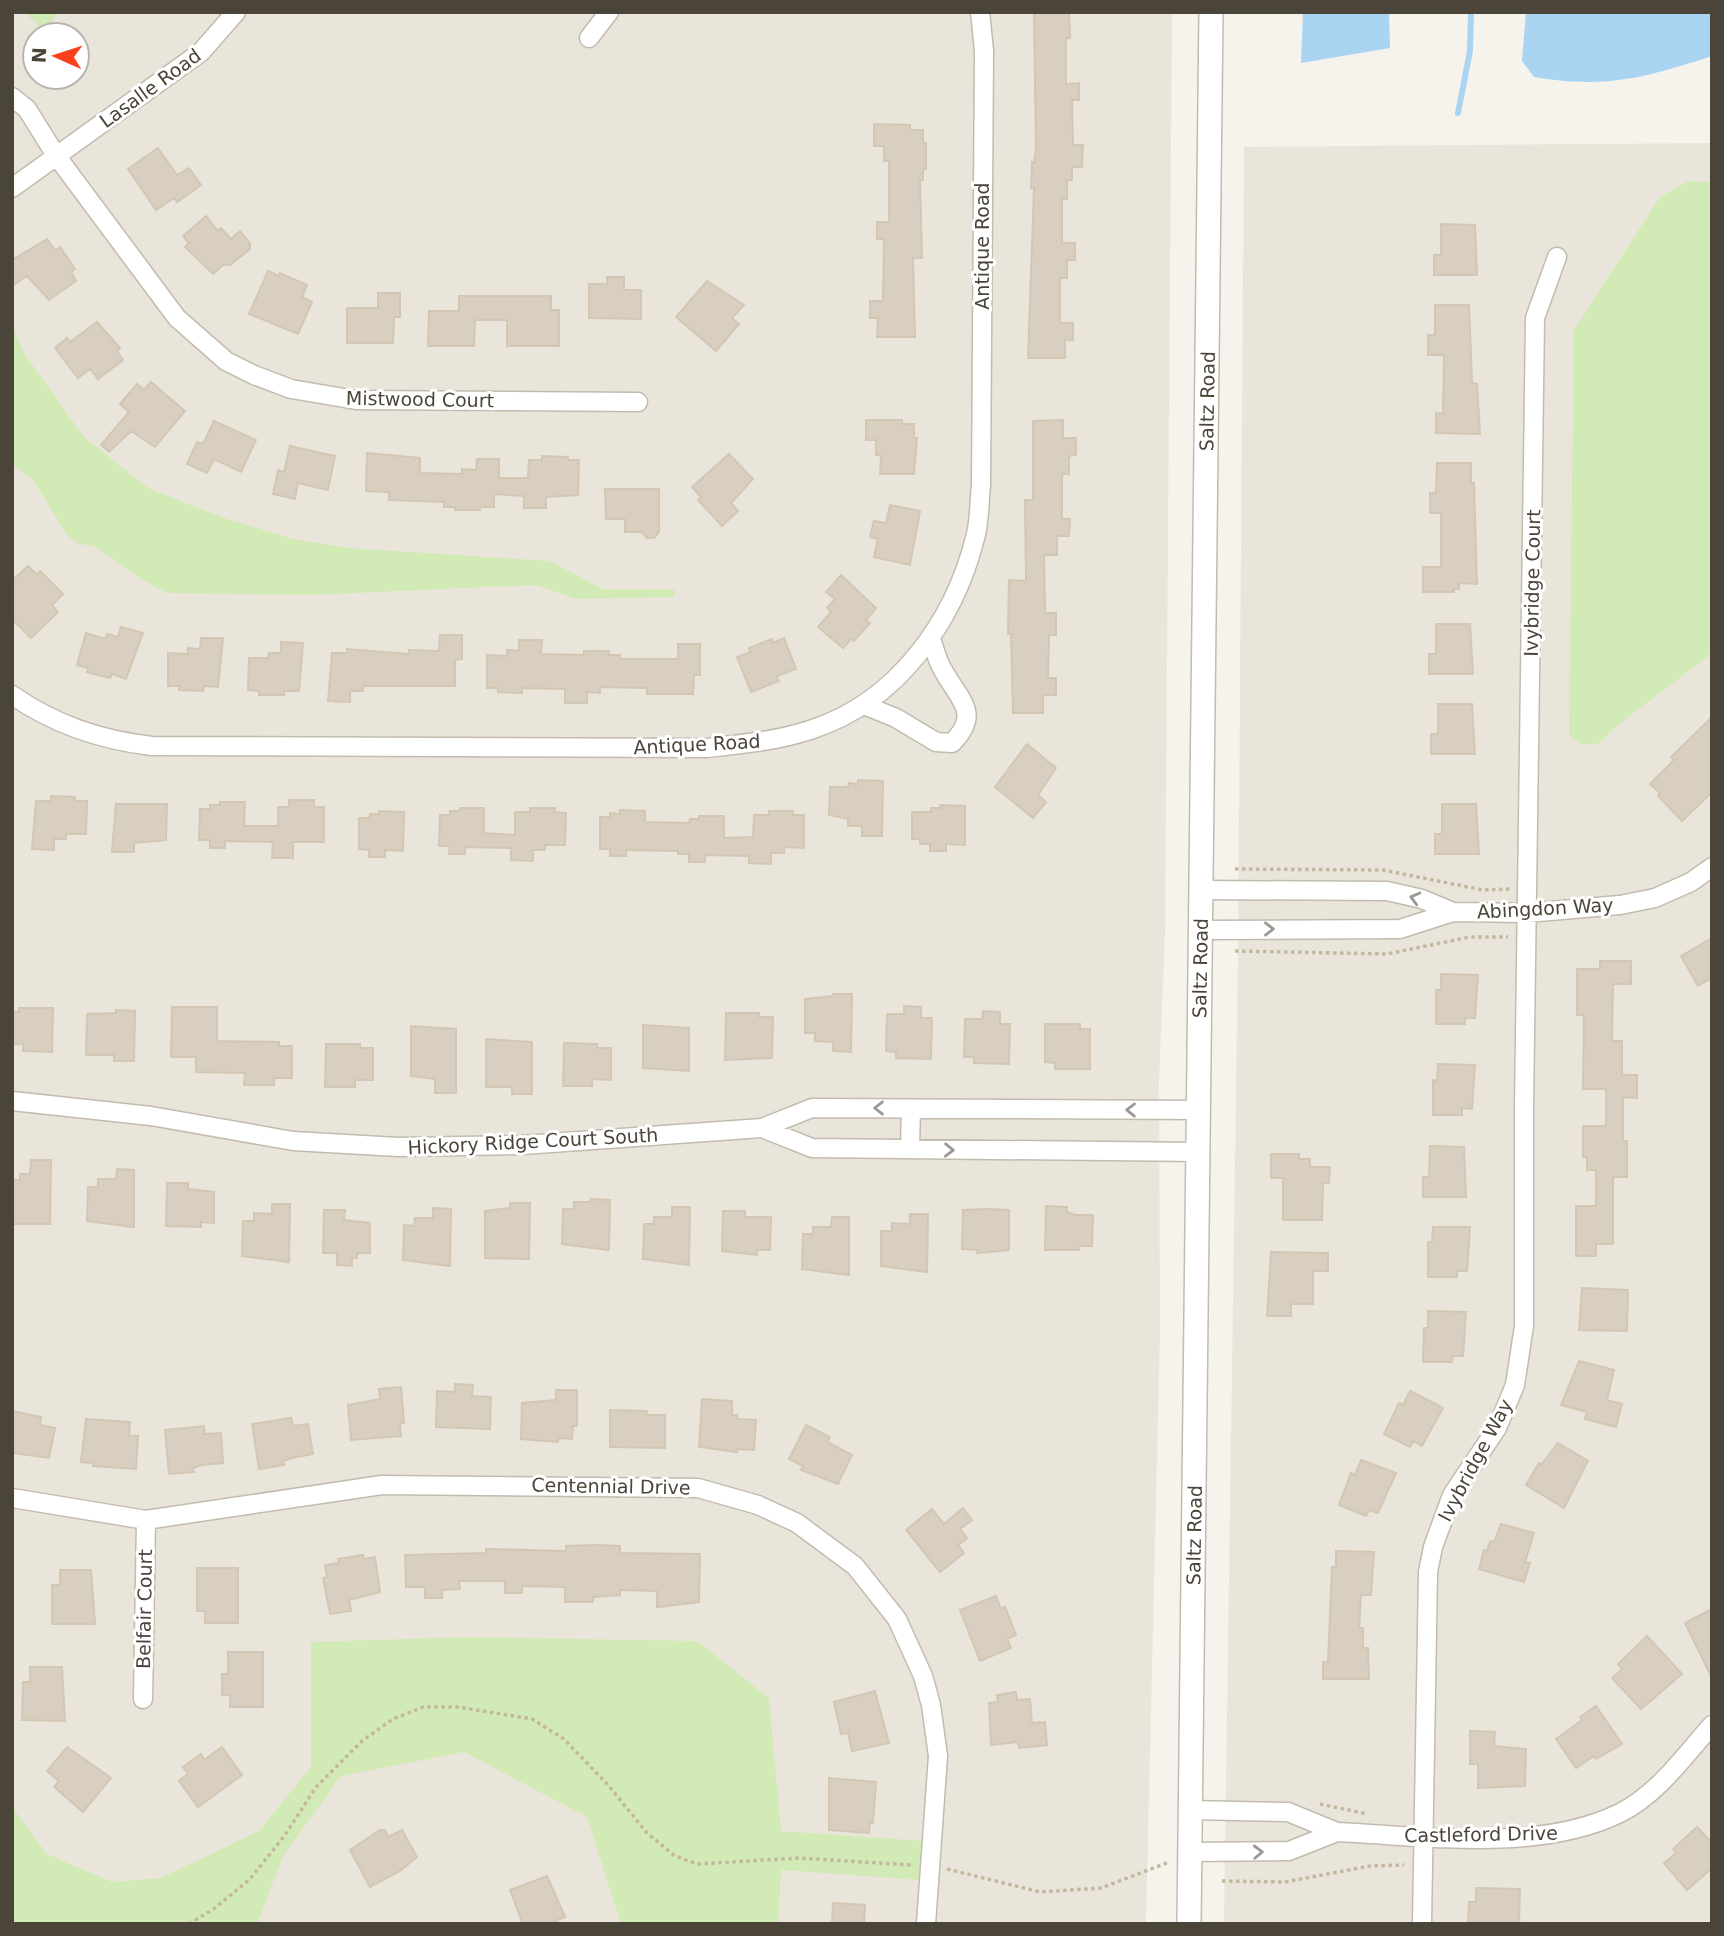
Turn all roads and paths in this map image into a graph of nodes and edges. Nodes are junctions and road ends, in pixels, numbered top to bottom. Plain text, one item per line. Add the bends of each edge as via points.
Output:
1 (236, 12) edge
2 (609, 12) edge
3 (980, 12) edge
4 (1211, 12) edge
5 (589, 38) dead end
6 (12, 97) edge
7 (55, 154) junction
8 (12, 188) edge
9 (1557, 257) dead end
10 (638, 402) dead end
11 (931, 639) junction
12 (12, 695) edge
13 (864, 705) junction
14 (1712, 867) edge
15 (1201, 890) junction
16 (1453, 912) junction
17 (1527, 913) junction
18 (1200, 930) junction
19 (12, 1101) edge
20 (911, 1108) junction
21 (1199, 1110) junction
22 (762, 1128) junction
23 (911, 1149) junction
24 (1199, 1152) junction
25 (12, 1498) edge
26 (146, 1520) junction
27 (143, 1699) dead end
28 (1712, 1725) edge
29 (1190, 1810) junction
30 (1337, 1832) junction
31 (1423, 1836) junction
32 (1190, 1852) junction
33 (931, 1865) junction
34 (1406, 1865) dead end
35 (1222, 1881) dead end
36 (189, 1924) edge
37 (926, 1924) edge
38 (1189, 1924) edge
39 (1422, 1924) edge

1 - 7 street, Lasalle Road via 201,52
2 - 5 street
3 - 11 street, Antique Road via 984,51 981,485 976,536 958,590
4 - 15 street, Saltz Road
6 - 7 street, Mistwood Court via 27,109
7 - 8 street
7 - 10 street, Mistwood Court via 177,318 226,361 254,375 291,389 356,400
9 - 17 street, Ivybridge Court via 1535,317
11 - 13 street, Antique Road
11 - 13 street via 942,669 968,713 965,729 952,743 936,742
12 - 13 street, Antique Road via 48,718 88,734 161,746 708,748 814,729
14 - 17 street, Abingdon Way via 1654,898
16 -> 15 street via 1387,891
15 - 18 street, Saltz Road
16 - 17 street, Abingdon Way
18 -> 16 street via 1400,929
17 - 31 street, Ivybridge Way via 1524,1326 1510,1395 1497,1428 1452,1495 1433,1547 1425,1597
18 - 21 street, Saltz Road
19 - 22 street, Hickory Ridge Court South via 151,1116 293,1141 398,1147 523,1145
21 -> 20 street, Hickory Ridge Court South
20 -> 22 street, Hickory Ridge Court South via 812,1108
20 - 23 street
21 - 24 street, Saltz Road
22 - 23 street, Hickory Ridge Court South via 812,1148
23 -> 24 street, Hickory Ridge Court South
24 - 29 street, Saltz Road
25 - 26 street, Centennial Drive
26 - 27 street, Belfair Court
26 - 33 street, Centennial Drive via 394,1485 698,1488 758,1505 797,1523 855,1566 902,1629 923,1676 937,1735
28 - 31 street, Castleford Drive via 1653,1790 1621,1812 1564,1833
29 - 30 street, Castleford Drive via 1288,1812
29 - 32 street, Saltz Road
30 - 31 street, Castleford Drive
32 -> 30 street, Castleford Drive via 1289,1852
31 - 39 street, Ivybridge Way
32 - 33 path via 1101,1888 1040,1892
32 - 38 street, Saltz Road
33 - 36 path via 799,1858 697,1864 675,1856 647,1833 564,1739 532,1719 458,1707 423,1707 393,1719 362,1741 316,1787 250,1879
33 - 37 street, Centennial Drive
34 - 35 path via 1370,1866 1285,1882

